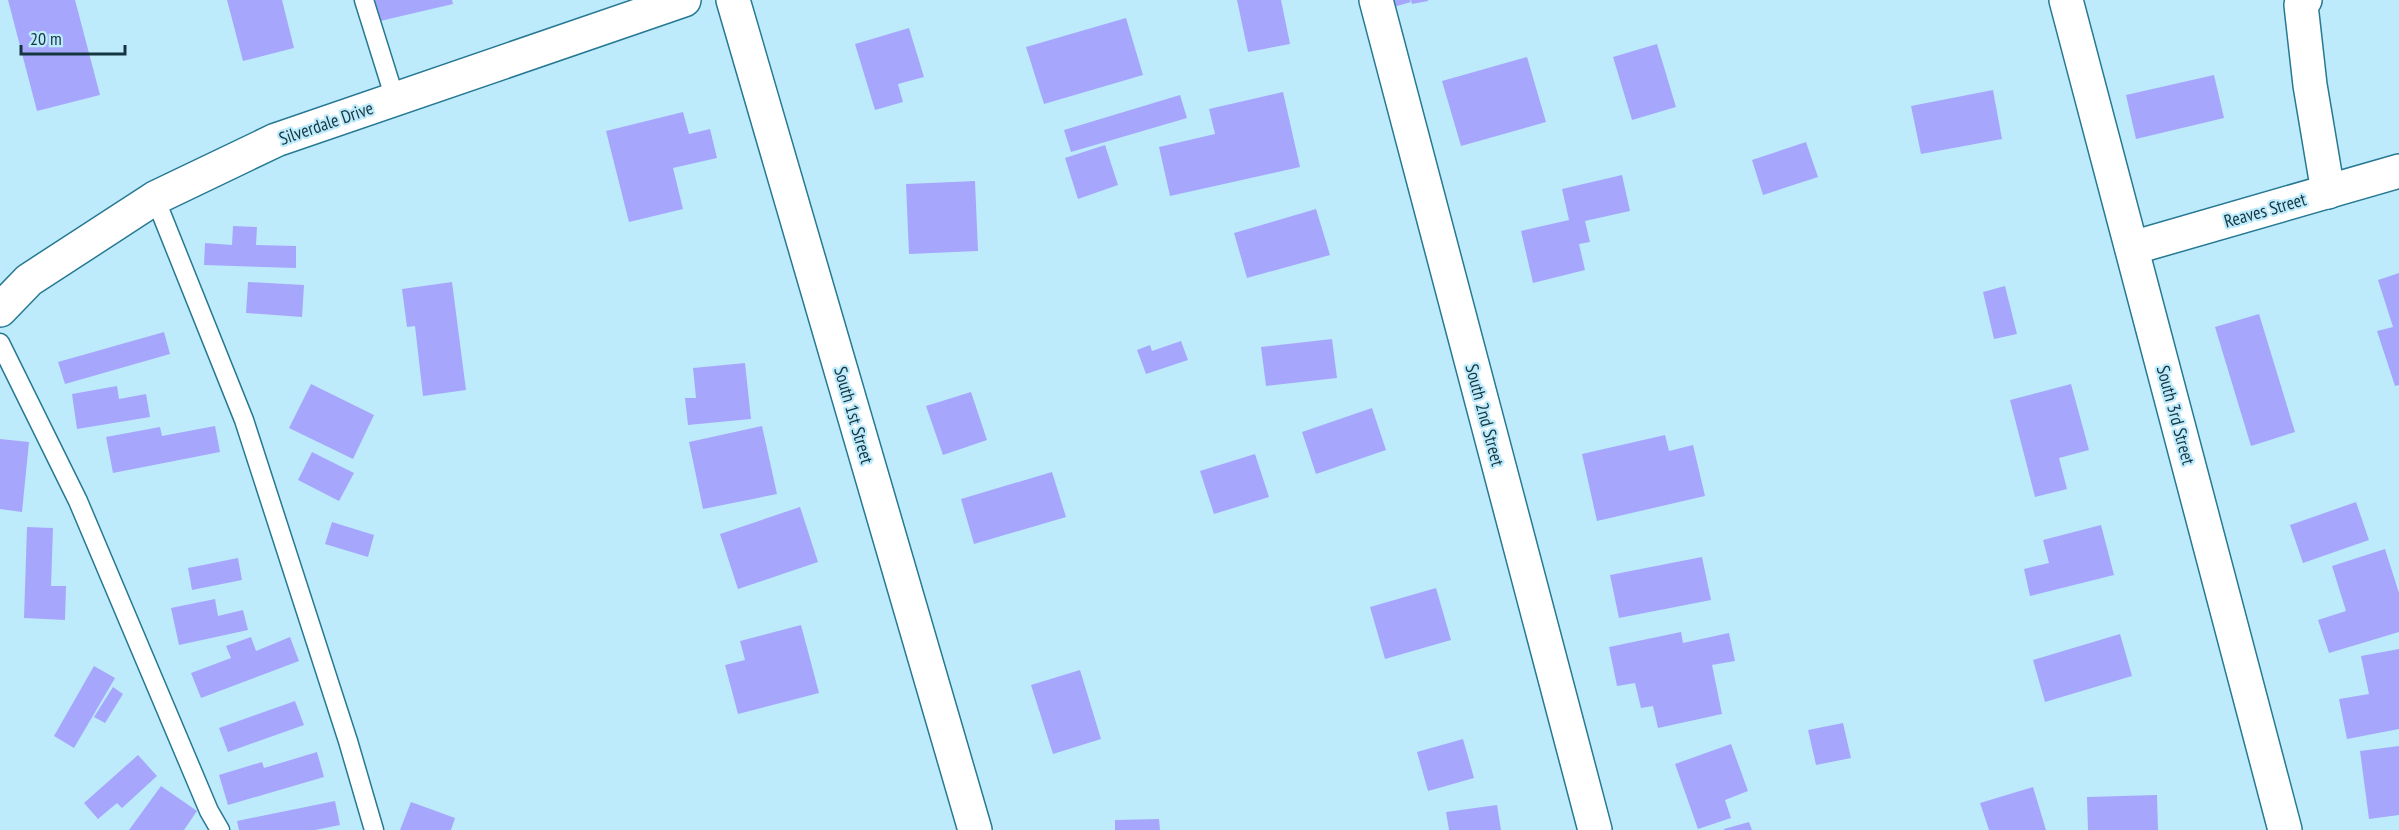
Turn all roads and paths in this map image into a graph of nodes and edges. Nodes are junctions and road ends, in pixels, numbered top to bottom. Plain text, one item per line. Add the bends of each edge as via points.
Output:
1 (364, 0) edge
2 (684, 0) edge
3 (733, 0) edge
4 (1376, 0) edge
5 (2066, 0) edge
6 (2305, 0) edge
7 (395, 99) junction
8 (2399, 171) edge
9 (2328, 192) junction
10 (155, 198) junction
11 (2132, 248) junction
12 (0, 310) edge
13 (0, 343) edge
14 (220, 830) edge
15 (374, 830) edge
16 (975, 830) edge
17 (1595, 830) edge
18 (2285, 830) edge

1 - 7 lane
2 - 7 street, Silverdale Drive
3 - 16 street, South 1st Street
4 - 17 street, South 2nd Street
5 - 11 street, South 3rd Street
6 - 9 street via 2301,5 2310,85
7 - 10 street, Silverdale Drive via 276,140
8 - 9 street, Reaves Street
9 - 11 street, Reaves Street
10 - 12 street, Silverdale Drive via 29,280
10 - 15 lane via 244,420
11 - 18 street, South 3rd Street
13 - 14 lane via 78,501

